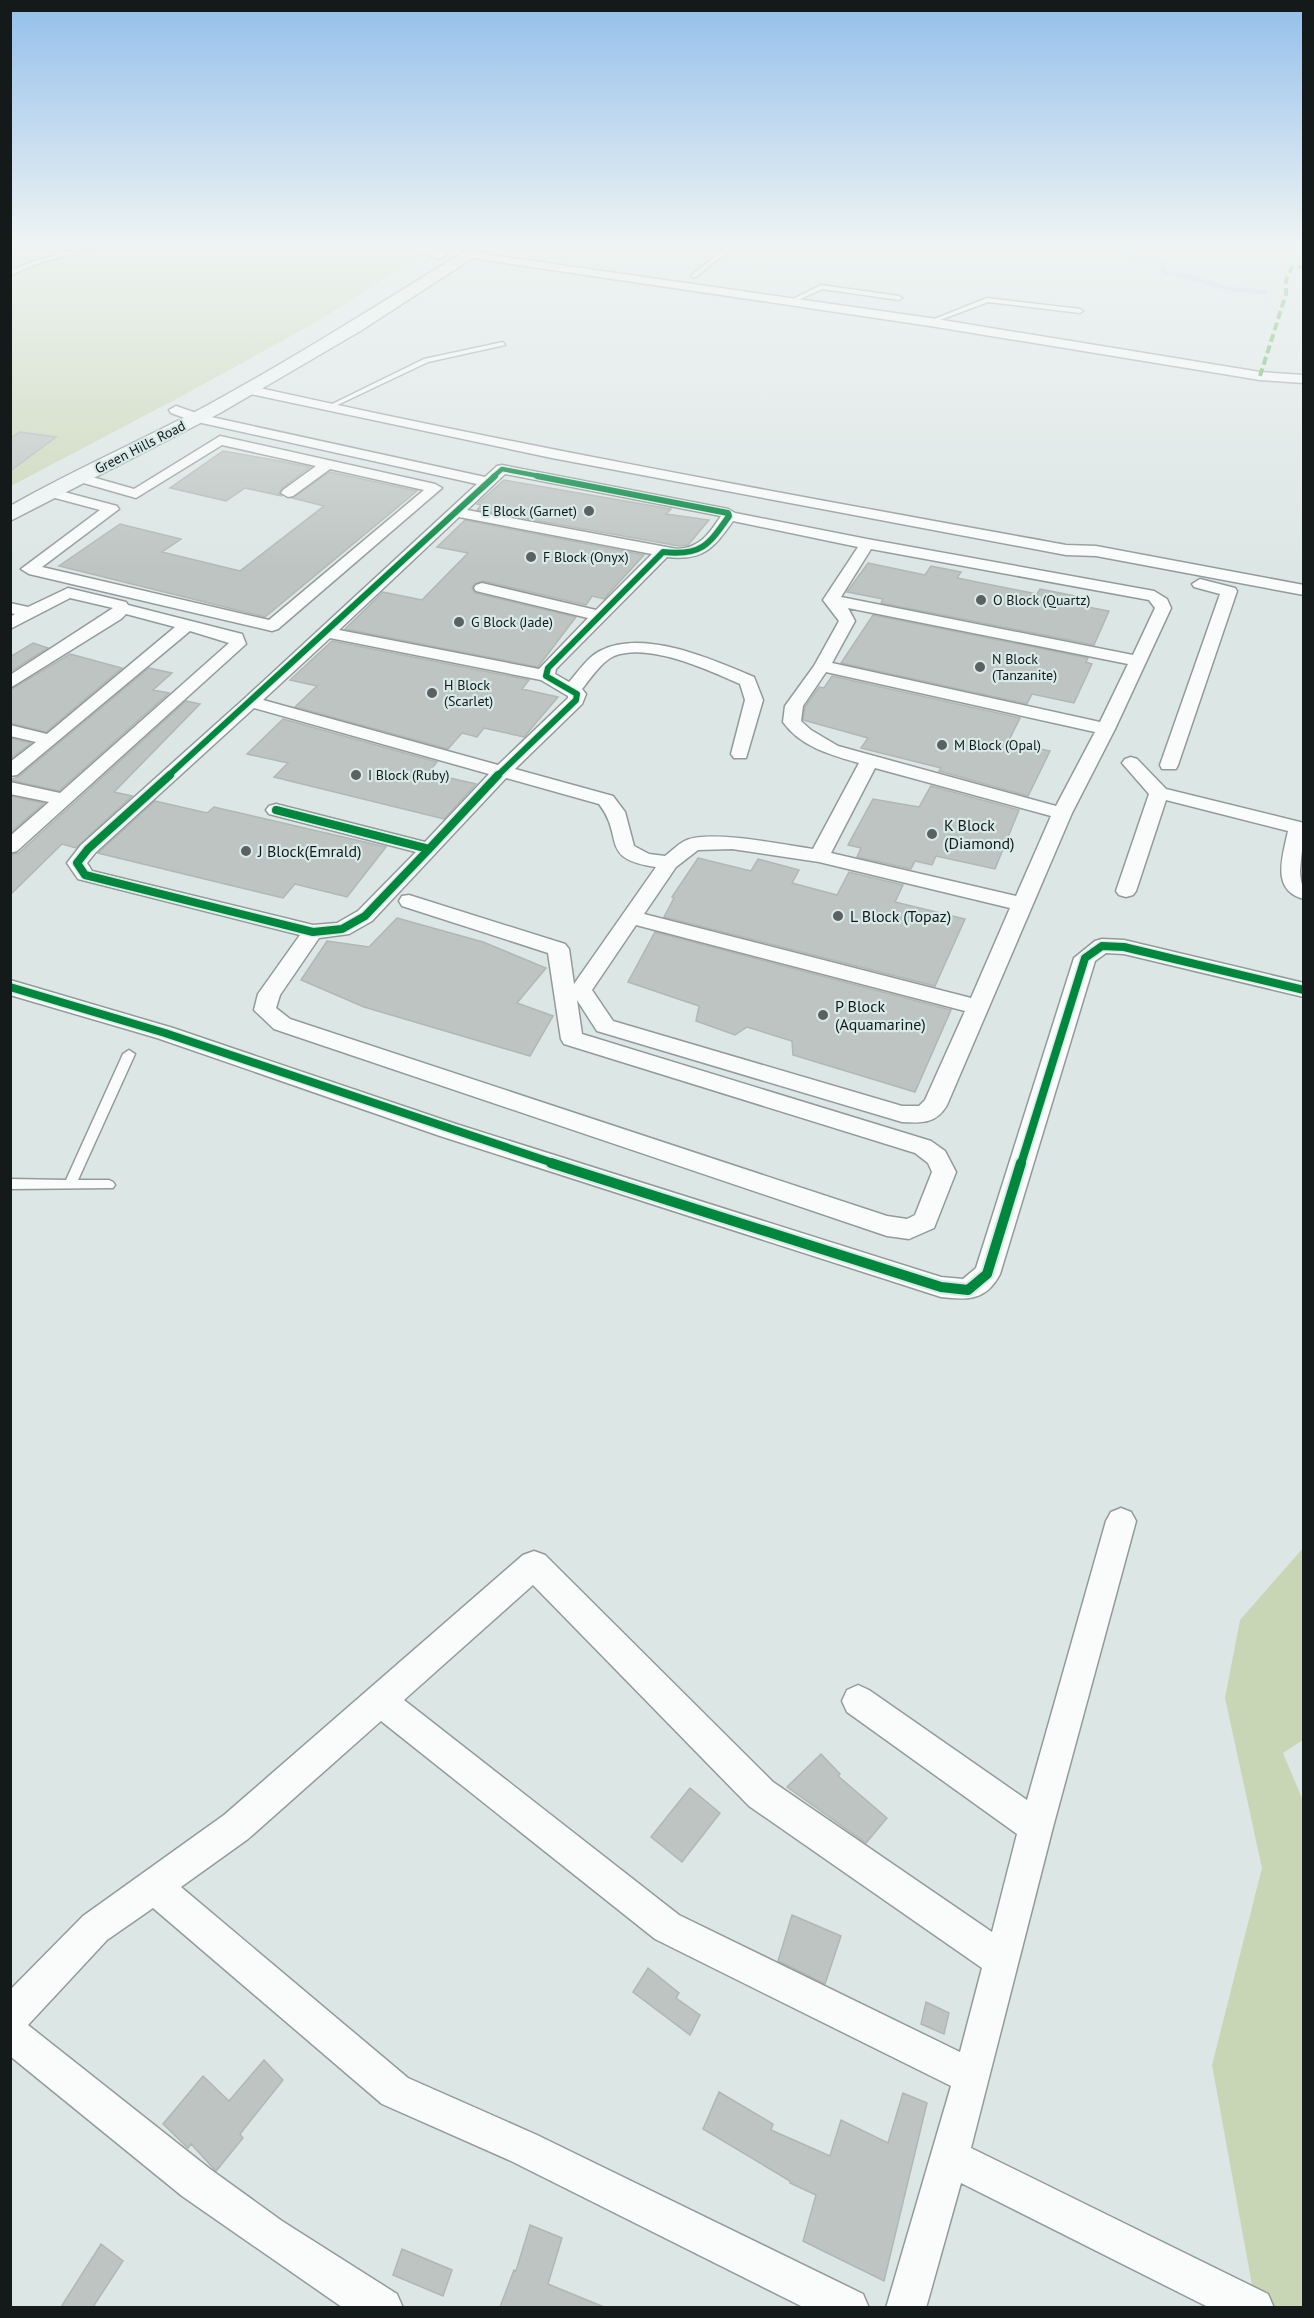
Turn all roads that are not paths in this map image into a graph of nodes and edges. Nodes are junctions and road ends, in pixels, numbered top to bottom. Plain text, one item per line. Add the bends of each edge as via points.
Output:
1 (281, 354) edge
2 (307, 354) edge
3 (456, 354) edge
4 (1127, 354) edge
5 (1304, 379) edge
6 (246, 389) junction
7 (327, 408) junction
8 (195, 410) junction
9 (327, 464) junction
10 (479, 464) dead end
11 (502, 469) junction
12 (78, 477) junction
13 (487, 482) junction
14 (49, 492) junction
15 (288, 493) dead end
16 (136, 494) junction
17 (10, 496) edge
18 (112, 509) junction
19 (456, 512) junction
20 (10, 514) edge
21 (729, 516) junction
22 (867, 544) junction
23 (1066, 550) junction
24 (663, 552) junction
25 (482, 588) dead end
26 (1304, 590) edge
27 (1229, 591) junction
28 (831, 600) junction
29 (1304, 605) edge
30 (10, 608) edge
31 (122, 608) junction
32 (30, 612) junction
33 (599, 616) junction
34 (10, 624) edge
35 (188, 625) junction
36 (326, 632) junction
37 (1139, 660) junction
38 (822, 666) junction
39 (546, 676) junction
40 (10, 683) edge
41 (571, 691) junction
42 (251, 702) junction
43 (1106, 729) junction
44 (10, 730) edge
45 (50, 740) junction
46 (740, 754) dead end
47 (870, 760) junction
48 (1131, 763) dead end
49 (1169, 765) dead end
50 (10, 771) edge
51 (502, 771) junction
52 (10, 788) edge
53 (1159, 793) junction
54 (62, 799) junction
55 (276, 810) dead end
56 (1062, 813) junction
57 (1301, 828) edge
58 (10, 847) edge
59 (429, 849) junction
60 (819, 856) junction
61 (669, 863) junction
62 (1126, 891) dead end
63 (1304, 893) edge
64 (410, 901) dead end
65 (1021, 904) junction
66 (630, 917) junction
67 (313, 932) junction
68 (10, 987) edge
69 (1304, 990) edge
70 (978, 1008) junction
71 (129, 1054) dead end
72 (10, 1184) edge
73 (70, 1185) junction
74 (109, 1185) dead end
75 (1121, 1521) dead end
76 (380, 1701) junction
77 (858, 1701) dead end
78 (1036, 1827) junction
79 (154, 1886) junction
80 (1001, 1960) junction
81 (10, 2017) edge
82 (10, 2035) edge
83 (972, 2077) junction
84 (949, 2157) junction
85 (383, 2307) edge
86 (849, 2307) edge
87 (906, 2307) edge
88 (1254, 2307) edge

1 - 8 street, Green Hills Road
2 - 6 street, Green Hills Road
3 - 7 lane via 426,360
4 - 5 street via 1260,376
6 - 7 street
6 - 8 street, Green Hills Road
7 - 23 street via 585,461
8 - 12 street, Green Hills Road
8 - 13 street via 356,443
8 - 17 street, Green Hills Road
9 - 15 street
9 - 16 street via 220,440
9 - 18 street via 435,488 272,626 29,568
10 - 11 street
11 - 13 street
11 - 21 street via 722,511
12 - 14 street, Green Hills Road
12 - 16 street
13 - 19 street
14 - 18 street
14 - 20 street, Green Hills Road
16 - 18 street
19 - 24 street
19 - 36 street
21 - 22 street
21 - 24 street via 707,547 697,553
22 - 28 street
22 - 37 street via 1154,596 1163,608
23 - 26 street via 1096,551
23 - 27 street via 1092,561
24 - 33 street
25 - 33 street
27 - 29 street
27 - 49 street
28 - 37 street
28 - 38 street via 846,621
30 - 32 street
31 - 32 street via 68,593
31 - 35 street
31 - 40 street
32 - 34 street
33 - 39 street via 548,669
35 - 45 street
35 - 54 street via 236,638 238,644
36 - 39 street
36 - 42 street
37 - 43 street
38 - 43 street
38 - 47 street via 794,705 792,722 832,750
39 - 41 street
41 - 46 street via 610,652 638,649 698,660 748,681 754,700
41 - 51 street via 577,694 576,700
42 - 51 street
42 - 67 street via 77,863 85,875
43 - 56 street
44 - 45 street
45 - 50 street
47 - 56 street
47 - 60 street
48 - 53 street
51 - 59 street
51 - 61 street via 606,800 619,818 621,843 630,855
52 - 54 street
53 - 57 street
53 - 62 street
54 - 58 street
55 - 59 street
56 - 65 street
57 - 63 street via 1290,873 1293,886
59 - 67 street via 365,916 342,929
60 - 61 street via 732,843 693,844
60 - 65 street
61 - 66 street
64 - 67 street via 558,949 572,1039 923,1147 937,1157 944,1172 925,1221 909,1229 887,1226 282,1024 265,1010 269,994
65 - 70 street
66 - 70 street
66 - 70 street via 580,990 605,1026 902,1114 924,1115 935,1105
68 - 69 street via 165,1033 773,1236 941,1287 968,1290 987,1274 1085,958 1102,946 1124,947
71 - 73 lane
72 - 73 lane
73 - 74 lane
75 - 78 street
76 - 79 street via 236,1827
76 - 80 street via 534,1565 761,1794
76 - 83 street via 667,1927
77 - 78 street
78 - 80 street
79 - 81 street via 95,1928
79 - 86 street via 395,2091 524,2148
80 - 83 street
82 - 85 street via 170,2165 268,2235
83 - 84 street
84 - 87 street
84 - 88 street

